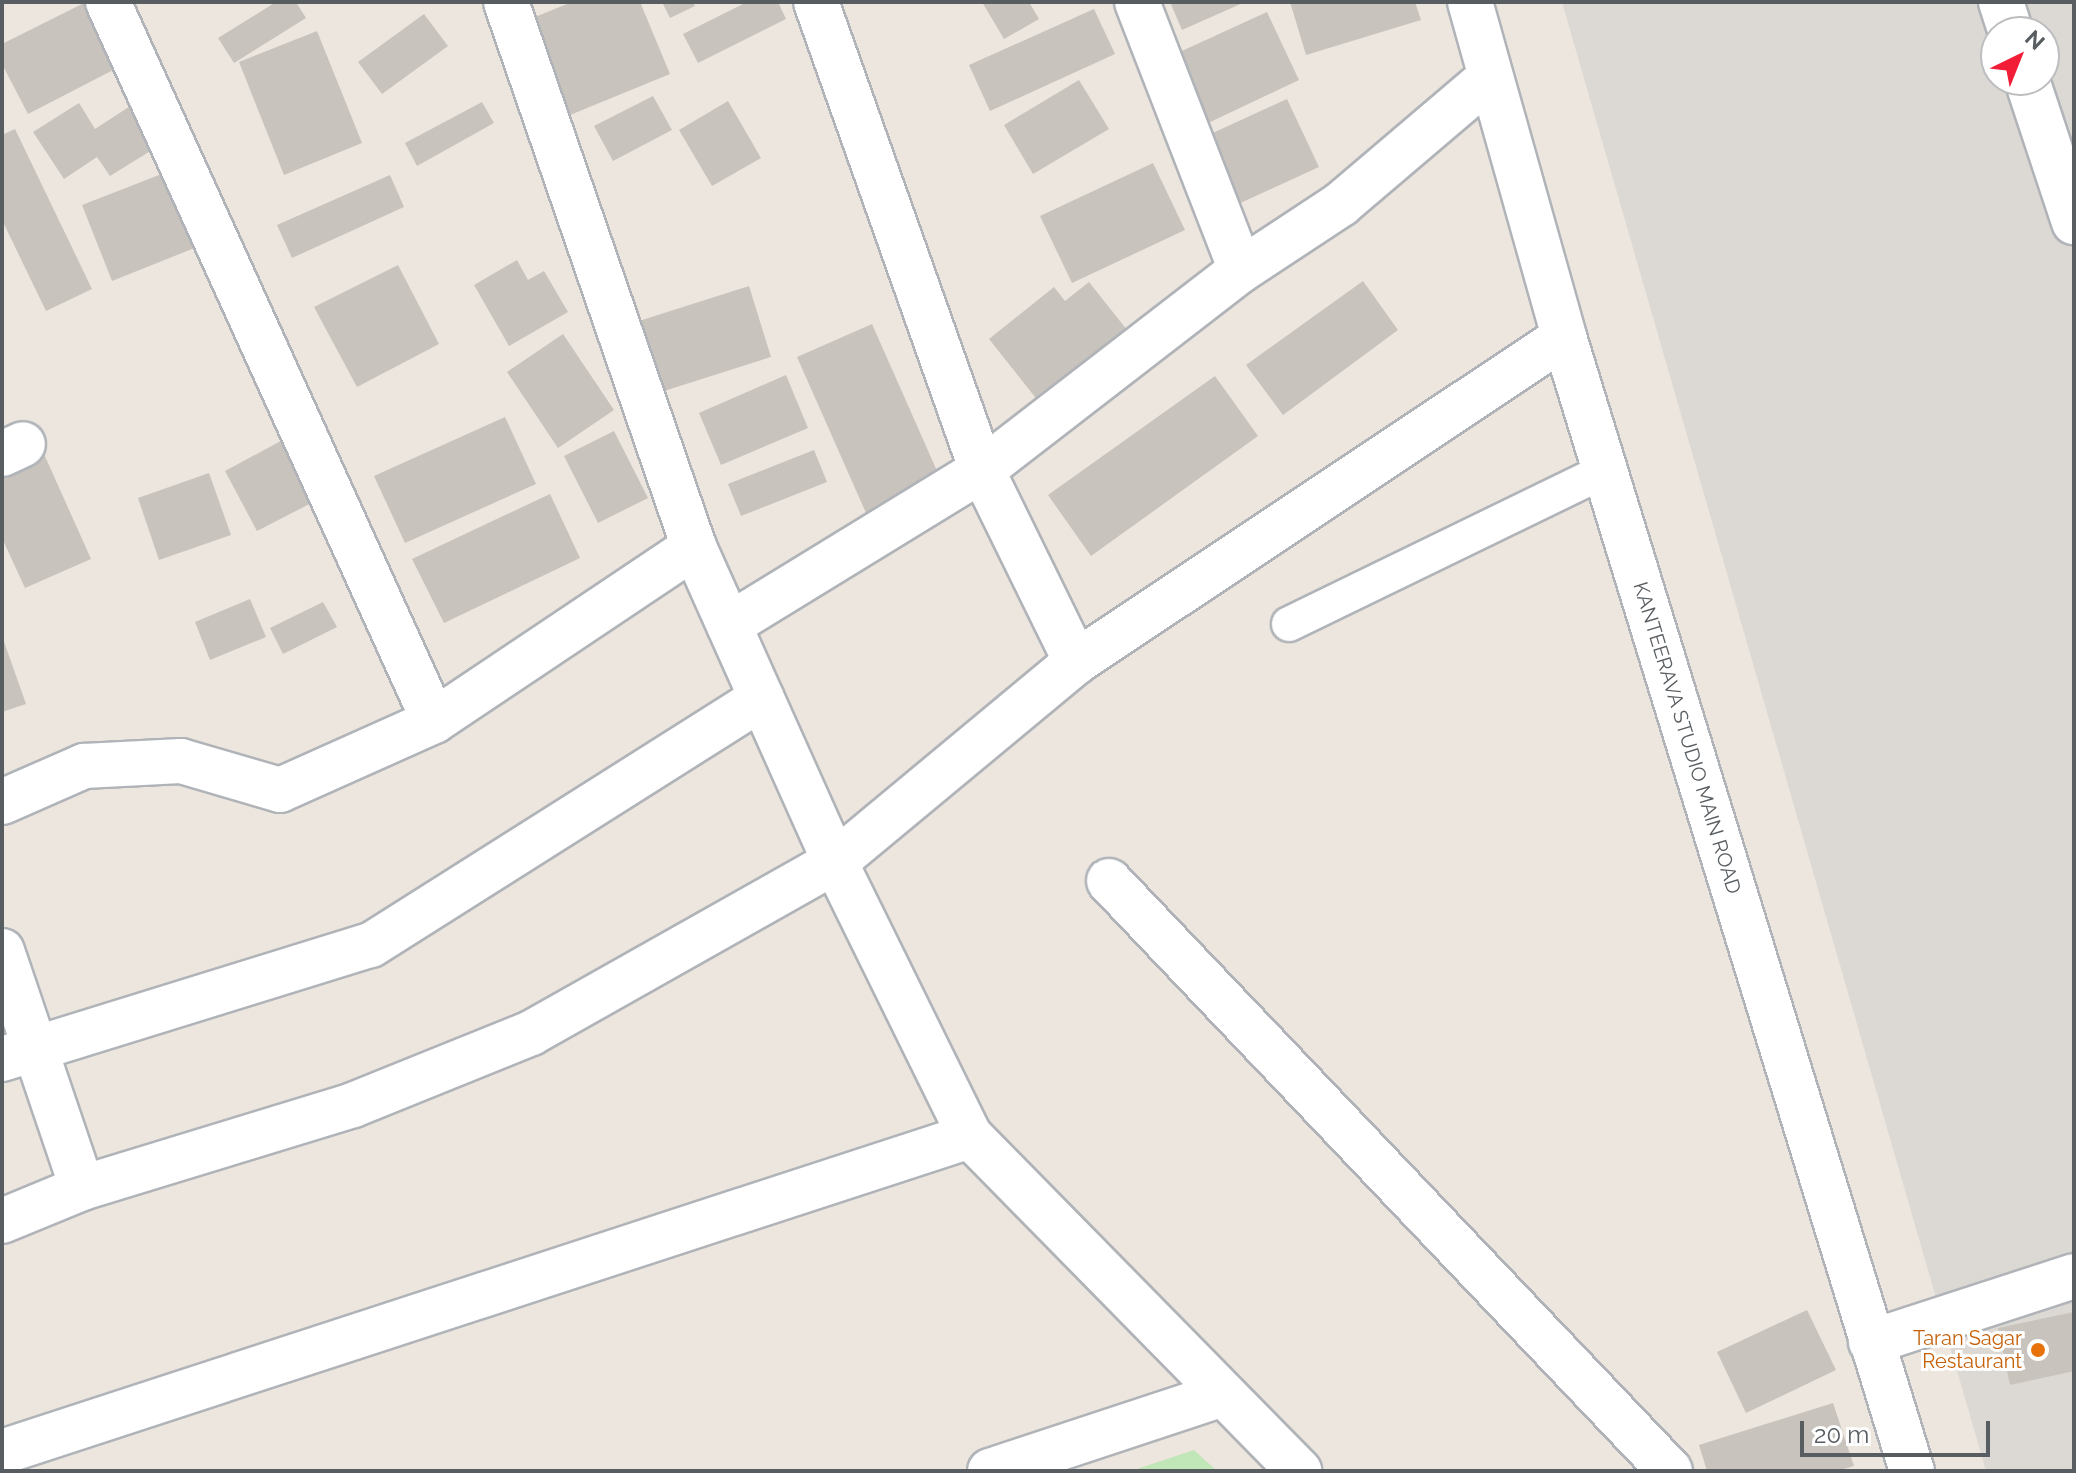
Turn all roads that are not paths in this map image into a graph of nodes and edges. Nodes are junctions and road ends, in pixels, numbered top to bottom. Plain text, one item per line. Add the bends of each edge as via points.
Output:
1 (108, 2) edge
2 (506, 2) edge
3 (816, 2) edge
4 (1137, 2) edge
5 (1470, 2) edge
6 (1490, 77) junction
7 (2032, 96) edge
8 (2074, 222) edge
9 (1241, 270) junction
10 (1564, 337) junction
11 (981, 466) junction
12 (1606, 470) junction
13 (694, 547) junction
14 (1289, 624) dead end
15 (729, 625) junction
16 (1076, 662) junction
17 (762, 698) junction
18 (434, 721) junction
19 (2, 802) edge
20 (835, 862) junction
21 (1109, 881) dead end
22 (2, 951) edge
23 (18, 1056) edge
24 (970, 1136) junction
25 (82, 1188) junction
26 (2, 1221) edge
27 (2074, 1276) edge
28 (1871, 1342) junction
29 (1220, 1395) junction
30 (2, 1452) edge
31 (990, 1471) edge
32 (1299, 1471) edge
33 (1670, 1471) edge
34 (1912, 1471) edge

1 - 18 street
2 - 13 street
3 - 11 street
4 - 9 street
5 - 6 street, KANTEERAVA STUDIO MAIN ROAD
6 - 9 street via 1341,204
6 - 10 street, KANTEERAVA STUDIO MAIN ROAD
7 - 8 street
9 - 11 street
10 - 12 street, KANTEERAVA STUDIO MAIN ROAD
10 - 16 street
11 - 15 street
11 - 16 street
12 - 14 lane
12 - 28 street, KANTEERAVA STUDIO MAIN ROAD
13 - 15 street
13 - 18 street
15 - 17 street
16 - 20 street
17 - 20 street
17 - 23 street via 371,945
18 - 19 street via 280,790 181,761 84,766
20 - 24 street
20 - 25 street via 531,1033 353,1105
21 - 33 street
22 - 23 street
23 - 25 street
24 - 29 street
24 - 30 street
25 - 26 street
27 - 28 street
28 - 34 street, KANTEERAVA STUDIO MAIN ROAD
29 - 31 street
29 - 32 street

